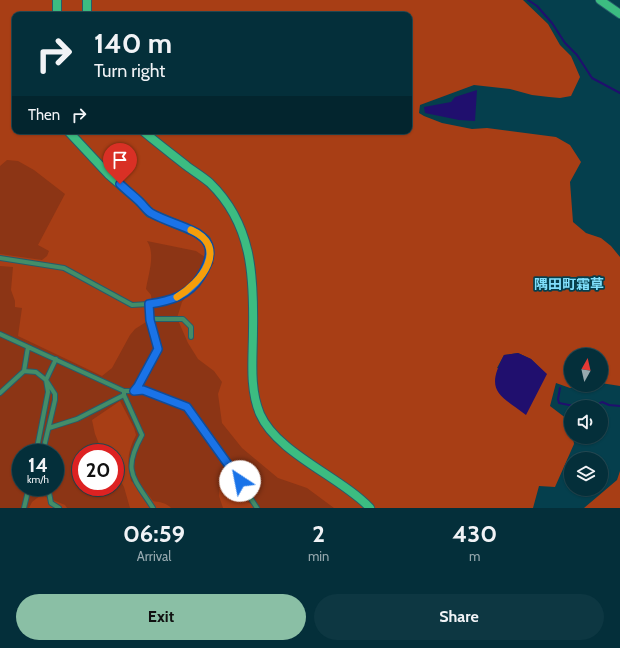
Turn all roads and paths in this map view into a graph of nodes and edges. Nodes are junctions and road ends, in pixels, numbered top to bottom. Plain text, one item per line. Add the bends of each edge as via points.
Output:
1 (57, 0) edge
2 (87, 0) edge
3 (600, 0) edge
4 (57, 12) edge
5 (87, 12) edge
6 (620, 14) edge
7 (71, 134) edge
8 (147, 134) edge
9 (206, 240) joint
10 (0, 258) edge
11 (149, 304) junction
12 (150, 320) junction
13 (0, 334) edge
14 (191, 337) dead end
15 (28, 347) junction
16 (56, 359) junction
17 (24, 371) junction
18 (46, 380) junction
19 (134, 391) junction
20 (0, 393) edge
21 (124, 393) junction
22 (49, 428) junction
23 (38, 444) edge
24 (45, 444) edge
25 (27, 496) edge
26 (50, 496) edge
27 (24, 508) edge
28 (59, 508) edge
29 (152, 508) edge
30 (257, 508) edge
31 (370, 508) edge

1 - 4 street
2 - 5 street
3 - 6 street
7 - 9 street via 109,175 150,213 197,233
8 - 31 street via 209,182 222,196 237,221 250,261 253,292 254,390 260,414 267,426 295,452
9 - 11 lane via 210,254 208,263 192,288 174,300
10 - 11 lane via 64,268 132,305
11 - 12 lane
12 - 14 lane via 182,319 191,327
12 - 19 lane via 158,349
13 - 15 lane
15 - 16 lane
15 - 17 lane
16 - 18 lane
16 - 21 lane
17 - 18 lane via 36,372
17 - 20 lane
18 - 22 lane via 55,394
18 - 23 lane via 48,392
19 - 21 lane
19 - 30 lane via 143,390 187,407 232,468
21 - 22 lane via 77,419
21 - 29 lane via 142,435 131,459 132,477
22 - 24 lane
25 - 27 lane
26 - 28 lane via 51,503

